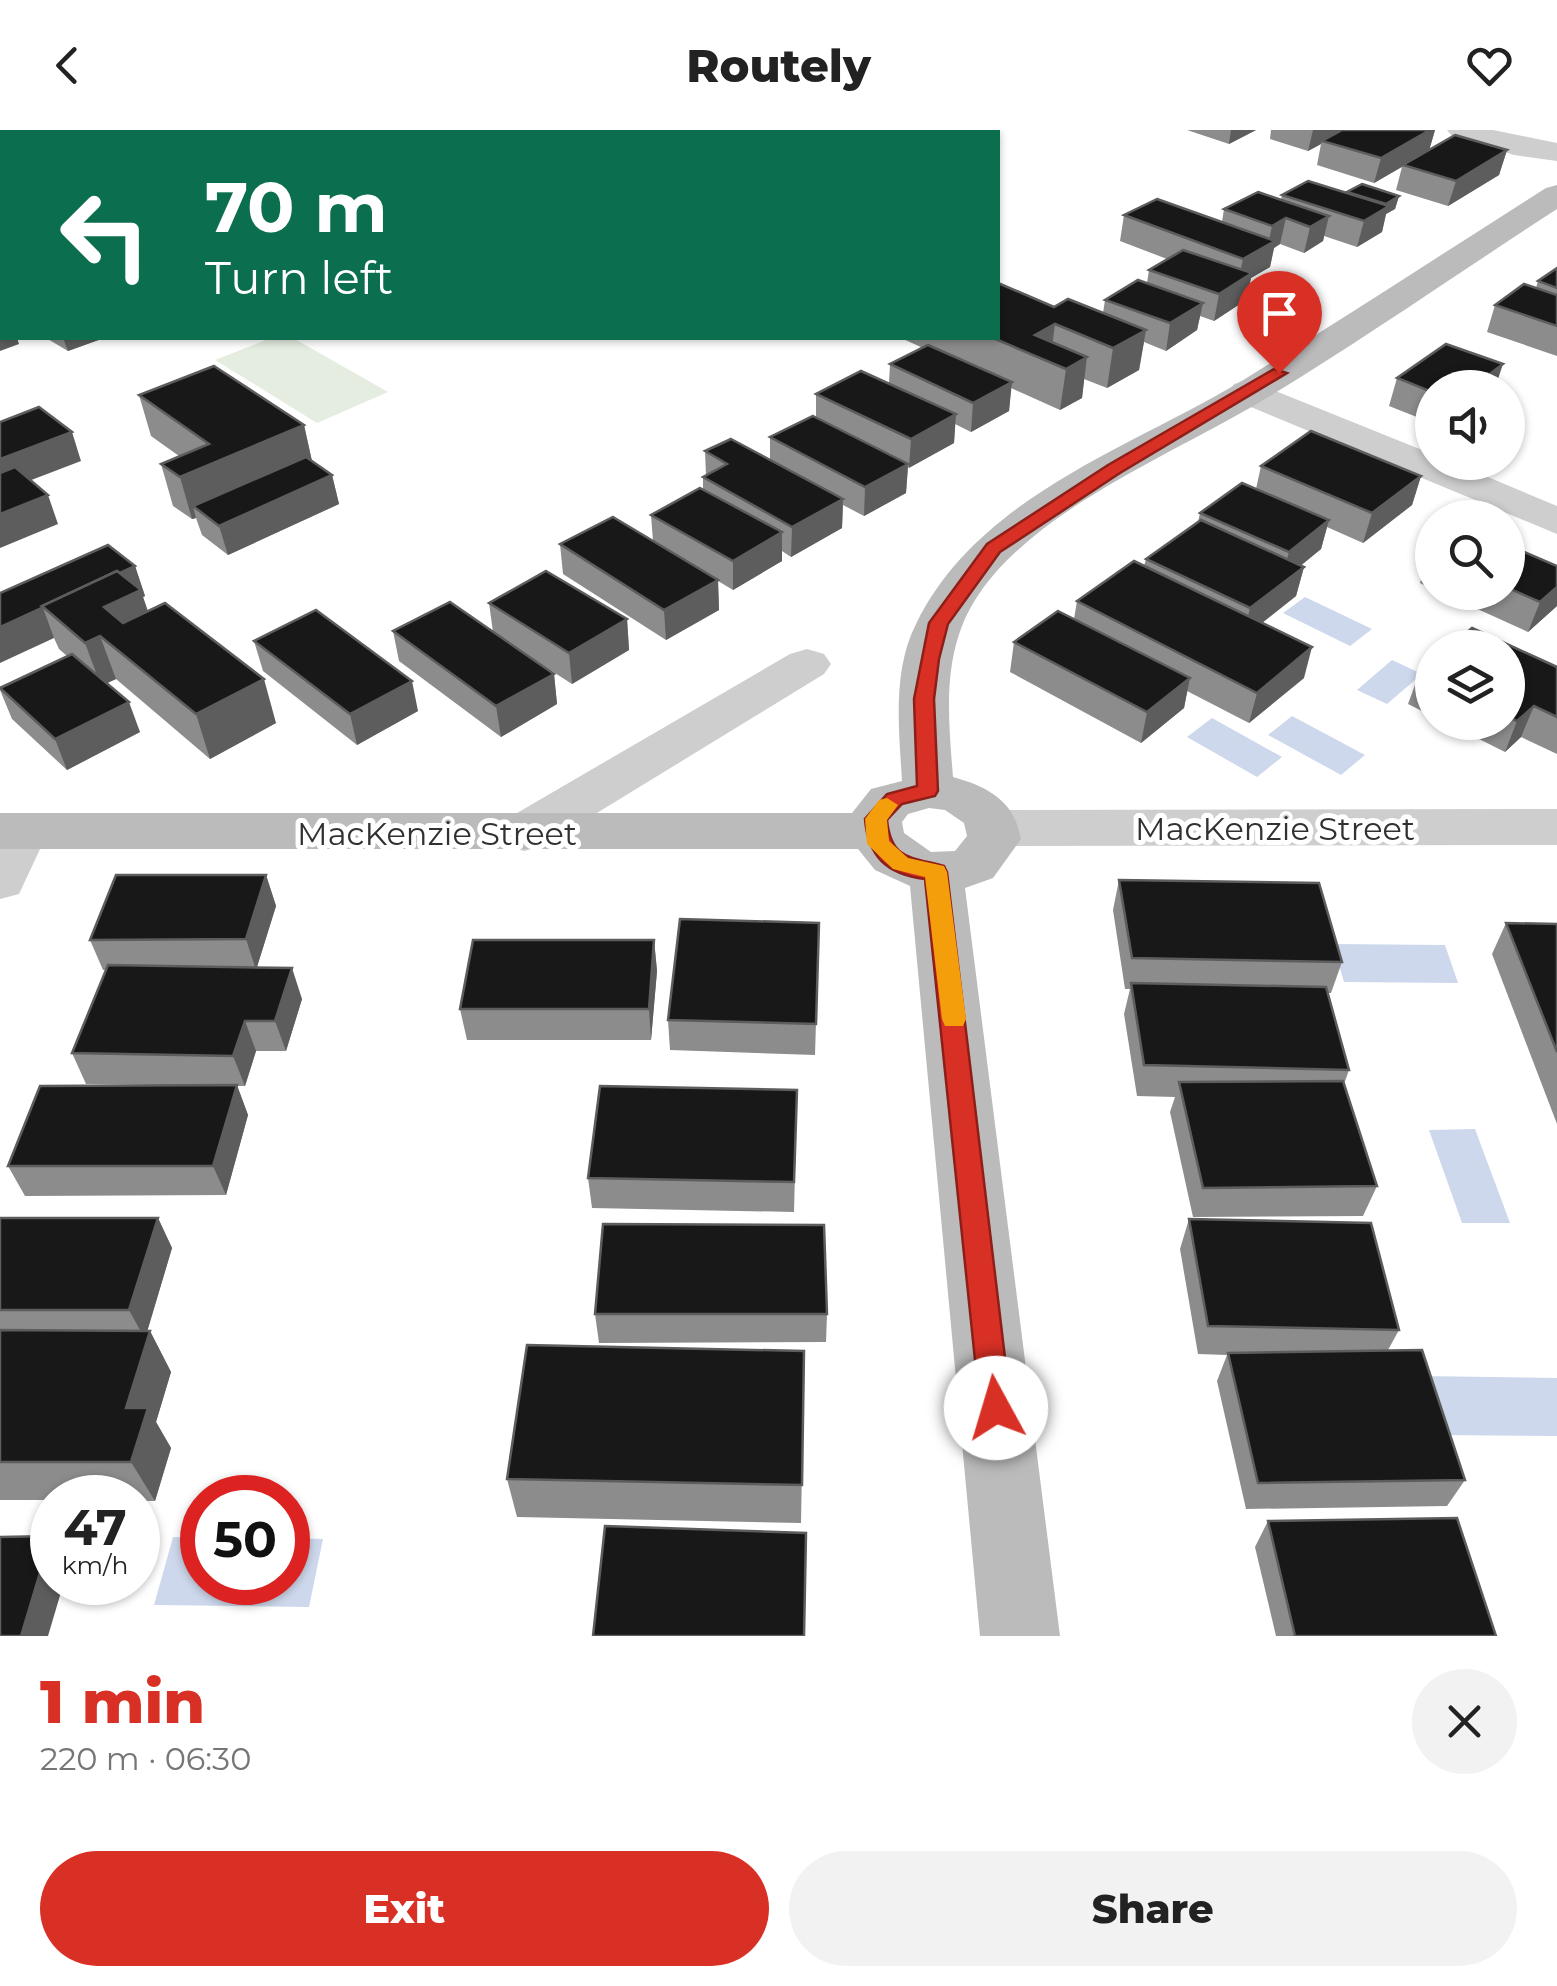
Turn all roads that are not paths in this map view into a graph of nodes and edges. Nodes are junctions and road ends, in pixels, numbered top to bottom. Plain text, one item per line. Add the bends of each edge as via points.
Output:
1 (1462, 130) edge
2 (1514, 146) junction
3 (1557, 152) edge
4 (1557, 165) edge
5 (1557, 195) edge
6 (1248, 392) junction
7 (1557, 520) edge
8 (807, 664) dead end
9 (928, 791) junction
10 (993, 828) junction
11 (1557, 828) edge
12 (875, 831) junction
13 (524, 833) junction
14 (7, 848) edge
15 (936, 872) junction
16 (1020, 1636) edge

1 - 2 street
2 - 3 street
2 - 4 street
5 - 6 main road
6 - 7 street
6 - 9 main road via 1024,524 969,578 939,623 929,659
8 - 13 street
9 - 10 main road via 963,797
9 - 12 main road via 895,799 876,819
10 - 11 street, MacKenzie Street
10 - 15 main road via 980,859
12 - 13 main road, MacKenzie Street
12 - 15 main road via 901,864
13 - 14 main road, MacKenzie Street
15 - 16 main road

